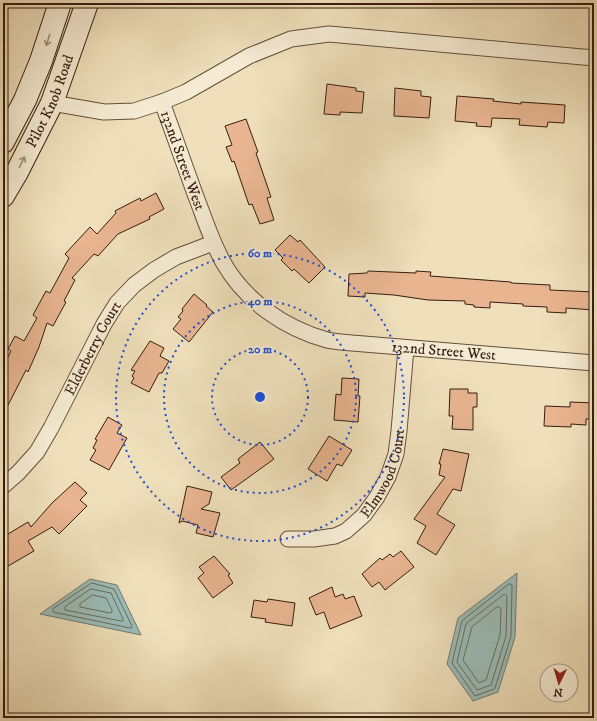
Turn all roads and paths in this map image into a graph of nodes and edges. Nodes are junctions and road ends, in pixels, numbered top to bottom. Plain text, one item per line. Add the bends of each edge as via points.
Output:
1 (60, 3) edge
2 (87, 3) edge
3 (594, 58) edge
4 (25, 100) junction
5 (162, 102) junction
6 (52, 103) junction
7 (3, 142) edge
8 (3, 196) edge
9 (213, 243) junction
10 (406, 348) junction
11 (594, 363) edge
12 (3, 486) edge
13 (288, 539) dead end

1 -> 4 main road, Pilot Knob Road via 42,61
2 - 6 main road, Pilot Knob Road
3 - 5 street, 132nd Street West via 329,34 290,39 249,56 186,92
4 - 6 main road
4 - 7 main road, Pilot Knob Road
5 - 6 street via 134,111 104,112
5 - 9 street, 132nd Street West
8 -> 6 main road, Pilot Knob Road
9 - 10 street, 132nd Street West via 236,282 268,312 287,324 329,340
9 - 12 street, Elderberry Court via 176,257 154,270 134,285 117,303 37,452
10 - 11 street, 132nd Street West
10 - 13 street, Elmwood Court via 396,454 378,497 364,515 346,531 335,536 314,539

